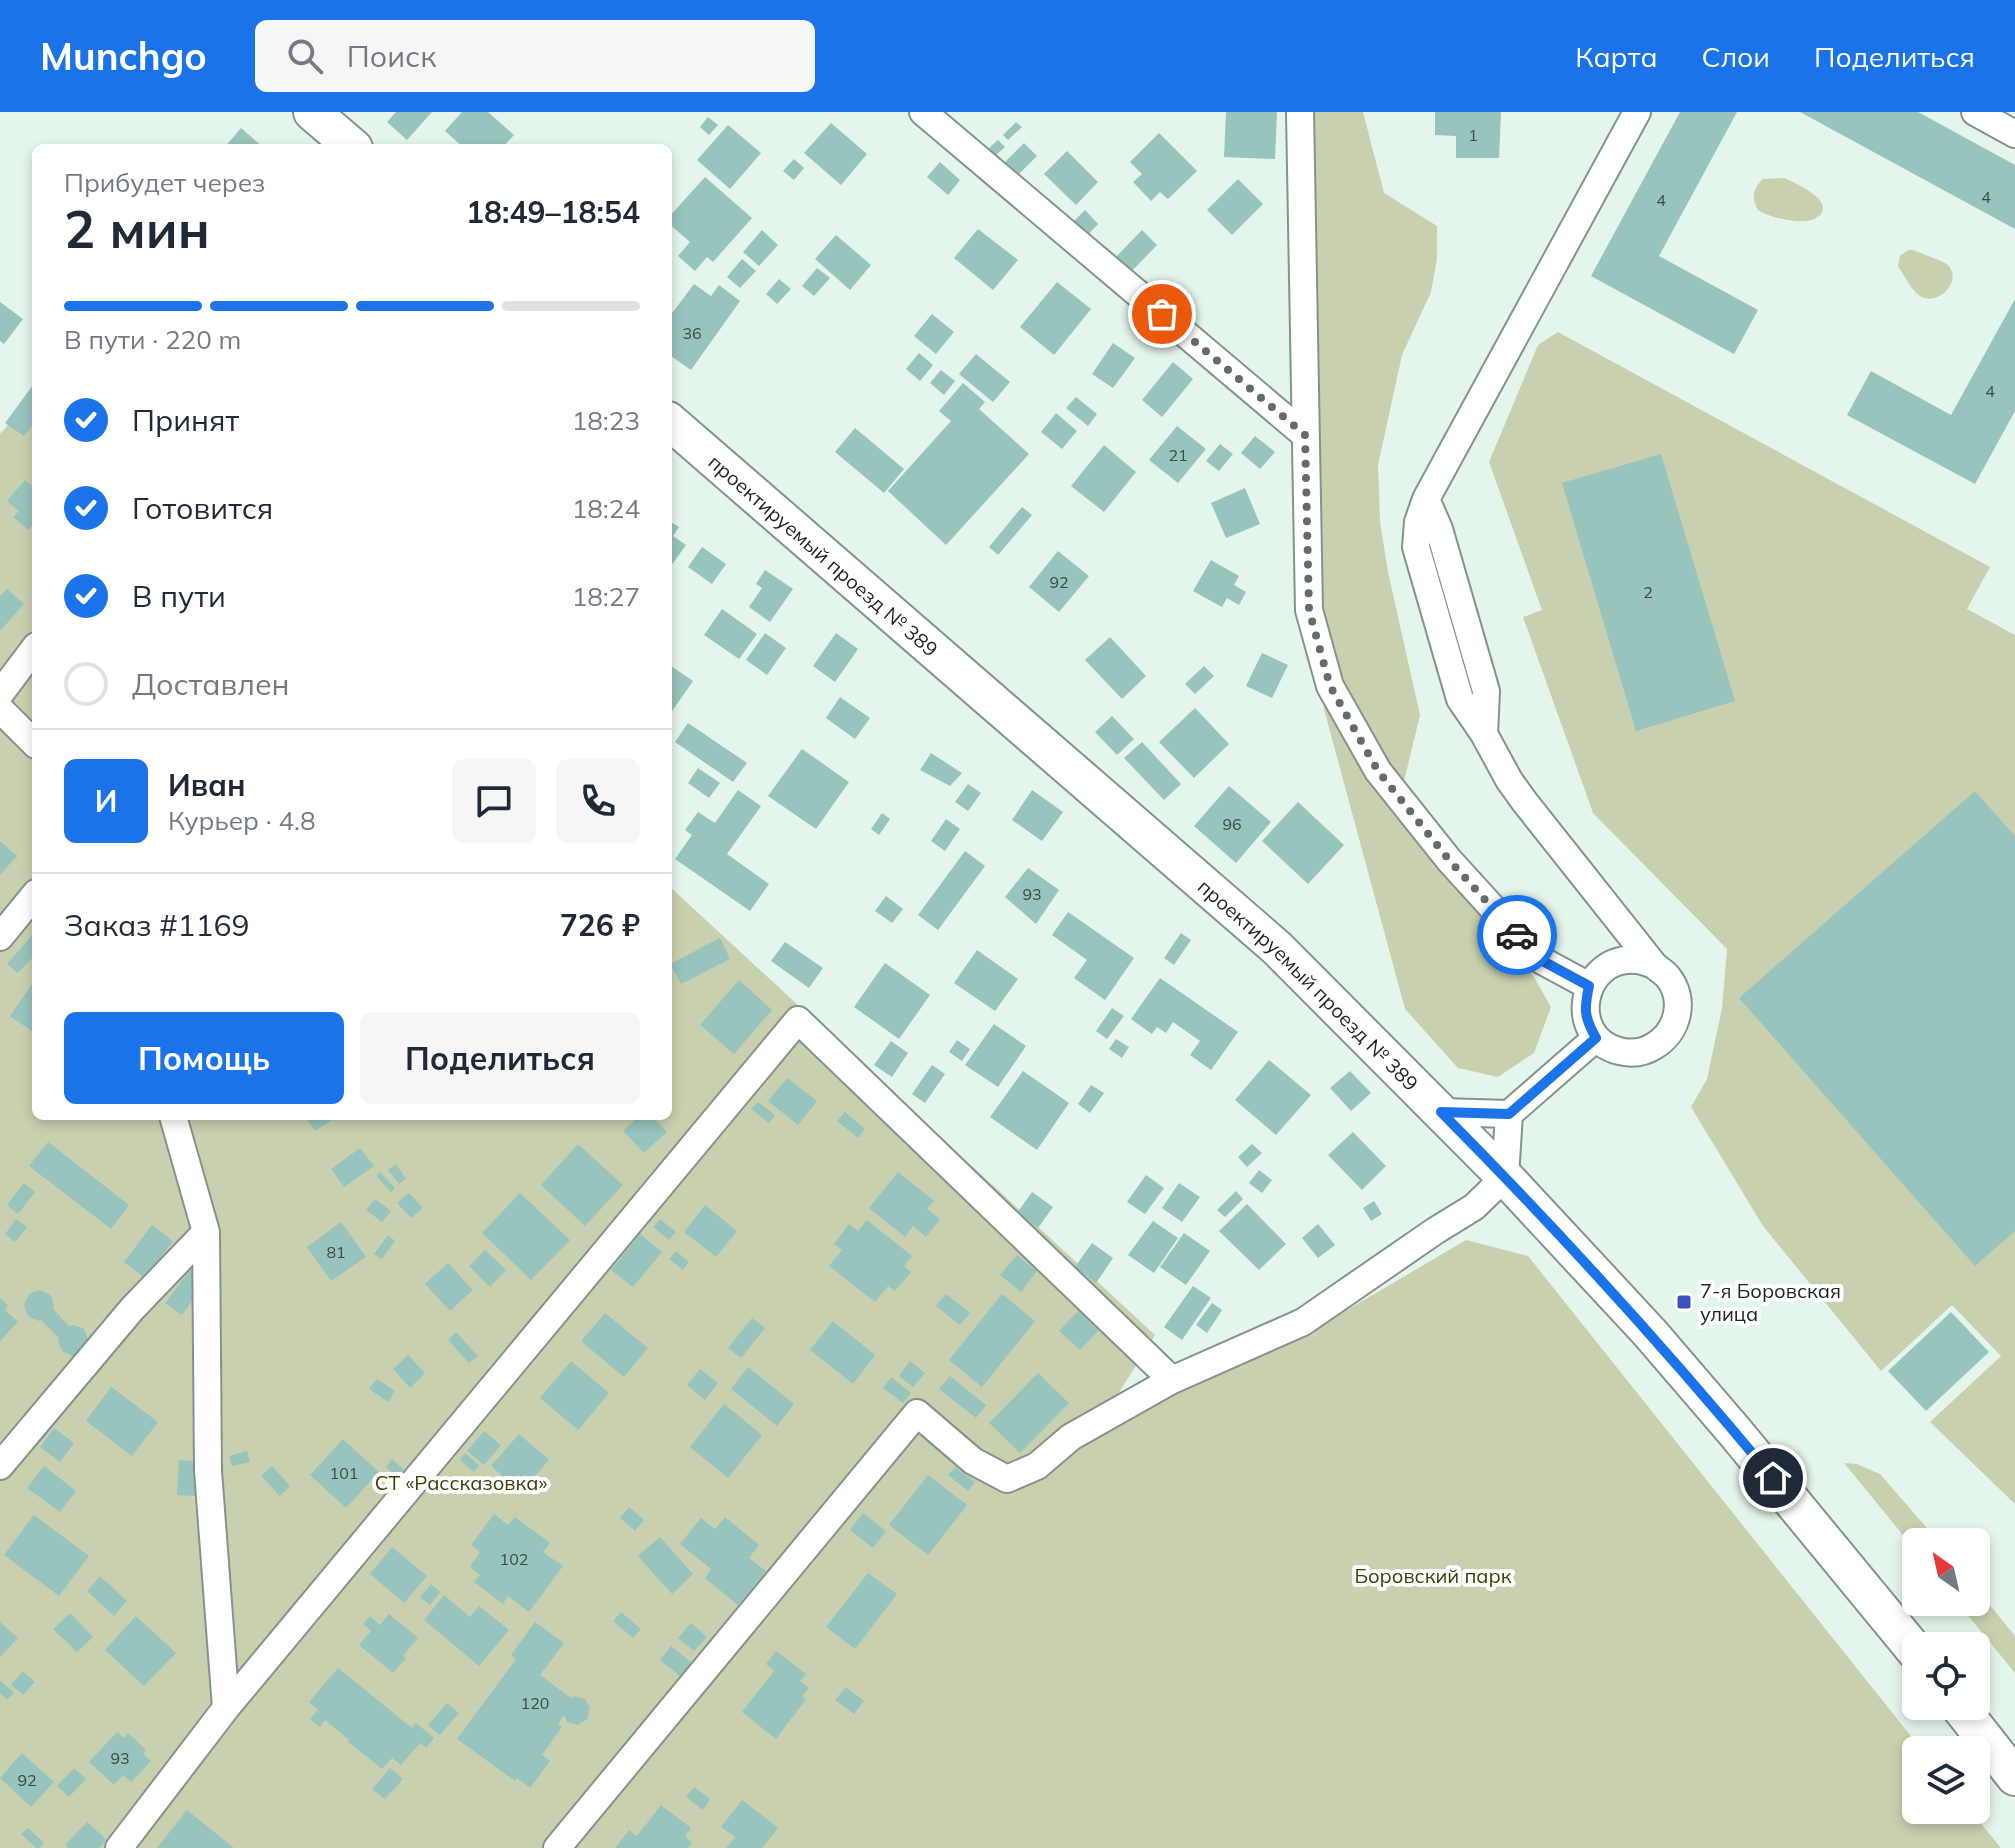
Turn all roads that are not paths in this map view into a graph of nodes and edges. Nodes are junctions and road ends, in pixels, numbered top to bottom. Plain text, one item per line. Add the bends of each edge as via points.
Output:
1 (312, 112) edge
2 (923, 112) edge
3 (1300, 112) edge
4 (1637, 112) edge
5 (1975, 112) edge
6 (2015, 134) edge
7 (349, 144) edge
8 (672, 423) edge
9 (1305, 435) junction
10 (32, 651) edge
11 (0, 694) edge
12 (0, 709) edge
13 (32, 741) edge
14 (32, 898) edge
15 (0, 937) edge
16 (1654, 965) junction
17 (1589, 986) junction
18 (1596, 1038) junction
19 (1441, 1112) junction
20 (1509, 1114) junction
21 (174, 1120) edge
22 (1505, 1177) junction
23 (206, 1232) junction
24 (1172, 1380) junction
25 (0, 1466) edge
26 (1902, 1635) edge
27 (226, 1708) junction
28 (1970, 1720) edge
29 (2015, 1777) edge
30 (119, 1848) edge
31 (557, 1848) edge

1 - 7 main road
2 - 9 street
3 - 9 street
4 - 16 street via 1426,499 1416,547 1460,699 1524,801
5 - 6 street
8 - 19 main road, проектируемый проезд № 389 via 1277,948
9 - 17 street via 1309,610 1330,686 1378,771 1449,860 1539,959
10 - 11 street
12 - 13 street
14 - 15 street
16 - 17 street via 1617,962
16 - 18 street via 1668,976 1679,1010 1663,1041 1647,1051 1629,1053
17 - 18 street via 1587,1022
18 - 20 street
19 - 20 street
19 - 22 main road, проектируемый проезд № 389
20 - 22 street
21 - 23 street
22 - 24 street via 1474,1207 1303,1322
22 - 26 main road, проектируемый проезд № 389 via 1650,1333
23 - 25 street via 132,1309
23 - 27 street via 208,1471
24 - 27 street via 798,1020
24 - 31 street via 1071,1437 1037,1466 1007,1479 973,1461 917,1413
27 - 30 street
28 - 29 main road

